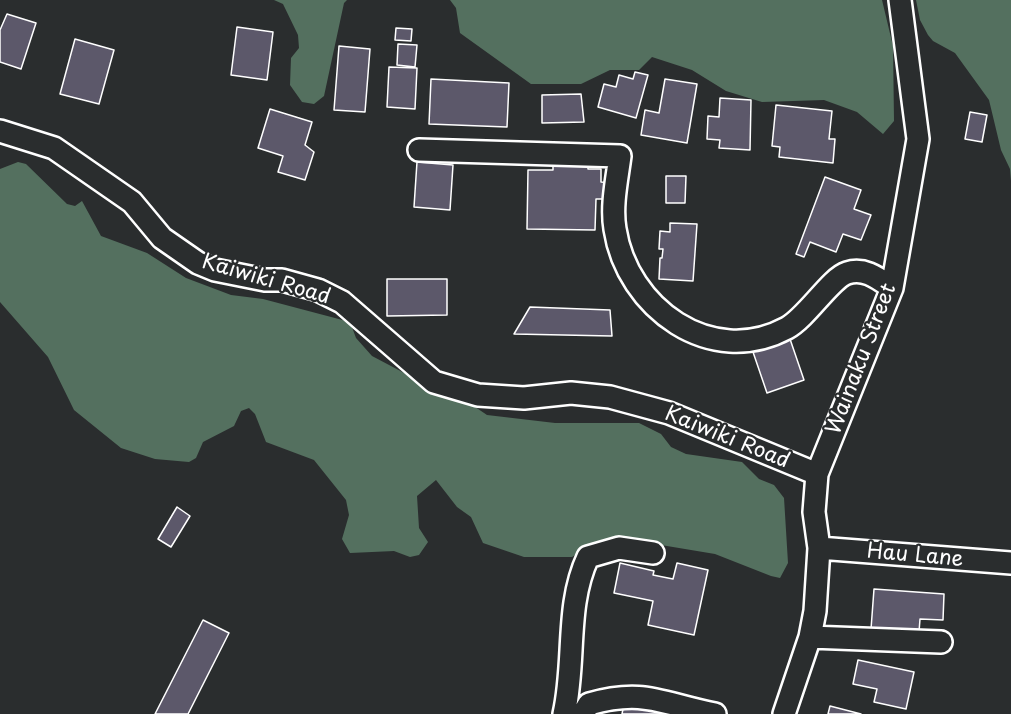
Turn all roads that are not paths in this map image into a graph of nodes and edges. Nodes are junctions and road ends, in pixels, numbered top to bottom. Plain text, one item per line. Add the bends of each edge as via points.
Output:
1 (900, 0) edge
2 (0, 131) edge
3 (419, 150) dead end
4 (892, 288) junction
5 (817, 474) junction
6 (819, 548) junction
7 (653, 553) dead end
8 (1011, 563) edge
9 (810, 637) junction
10 (941, 642) dead end
11 (564, 714) edge
12 (583, 714) edge
13 (715, 714) edge
14 (784, 714) edge

1 - 4 street, Wainaku Street via 918,139
2 - 5 street, Kaiwiki Road via 54,148 132,202 162,238 198,263 215,270 291,282 342,302 434,382 478,395 524,398 571,393 610,397 669,413
3 - 4 street via 620,156 615,228 624,258 652,306 678,325 708,339 754,338 787,328 845,273 859,271 875,276
4 - 5 street, Wainaku Street
5 - 6 street, Wainaku Street via 814,512
6 - 8 street, Hau Lane
6 - 9 street, Wainaku Street
7 - 11 street via 619,548 588,557 573,615
9 - 10 street
9 - 14 street, Wainaku Street
12 - 13 street via 589,704 616,696 647,696

